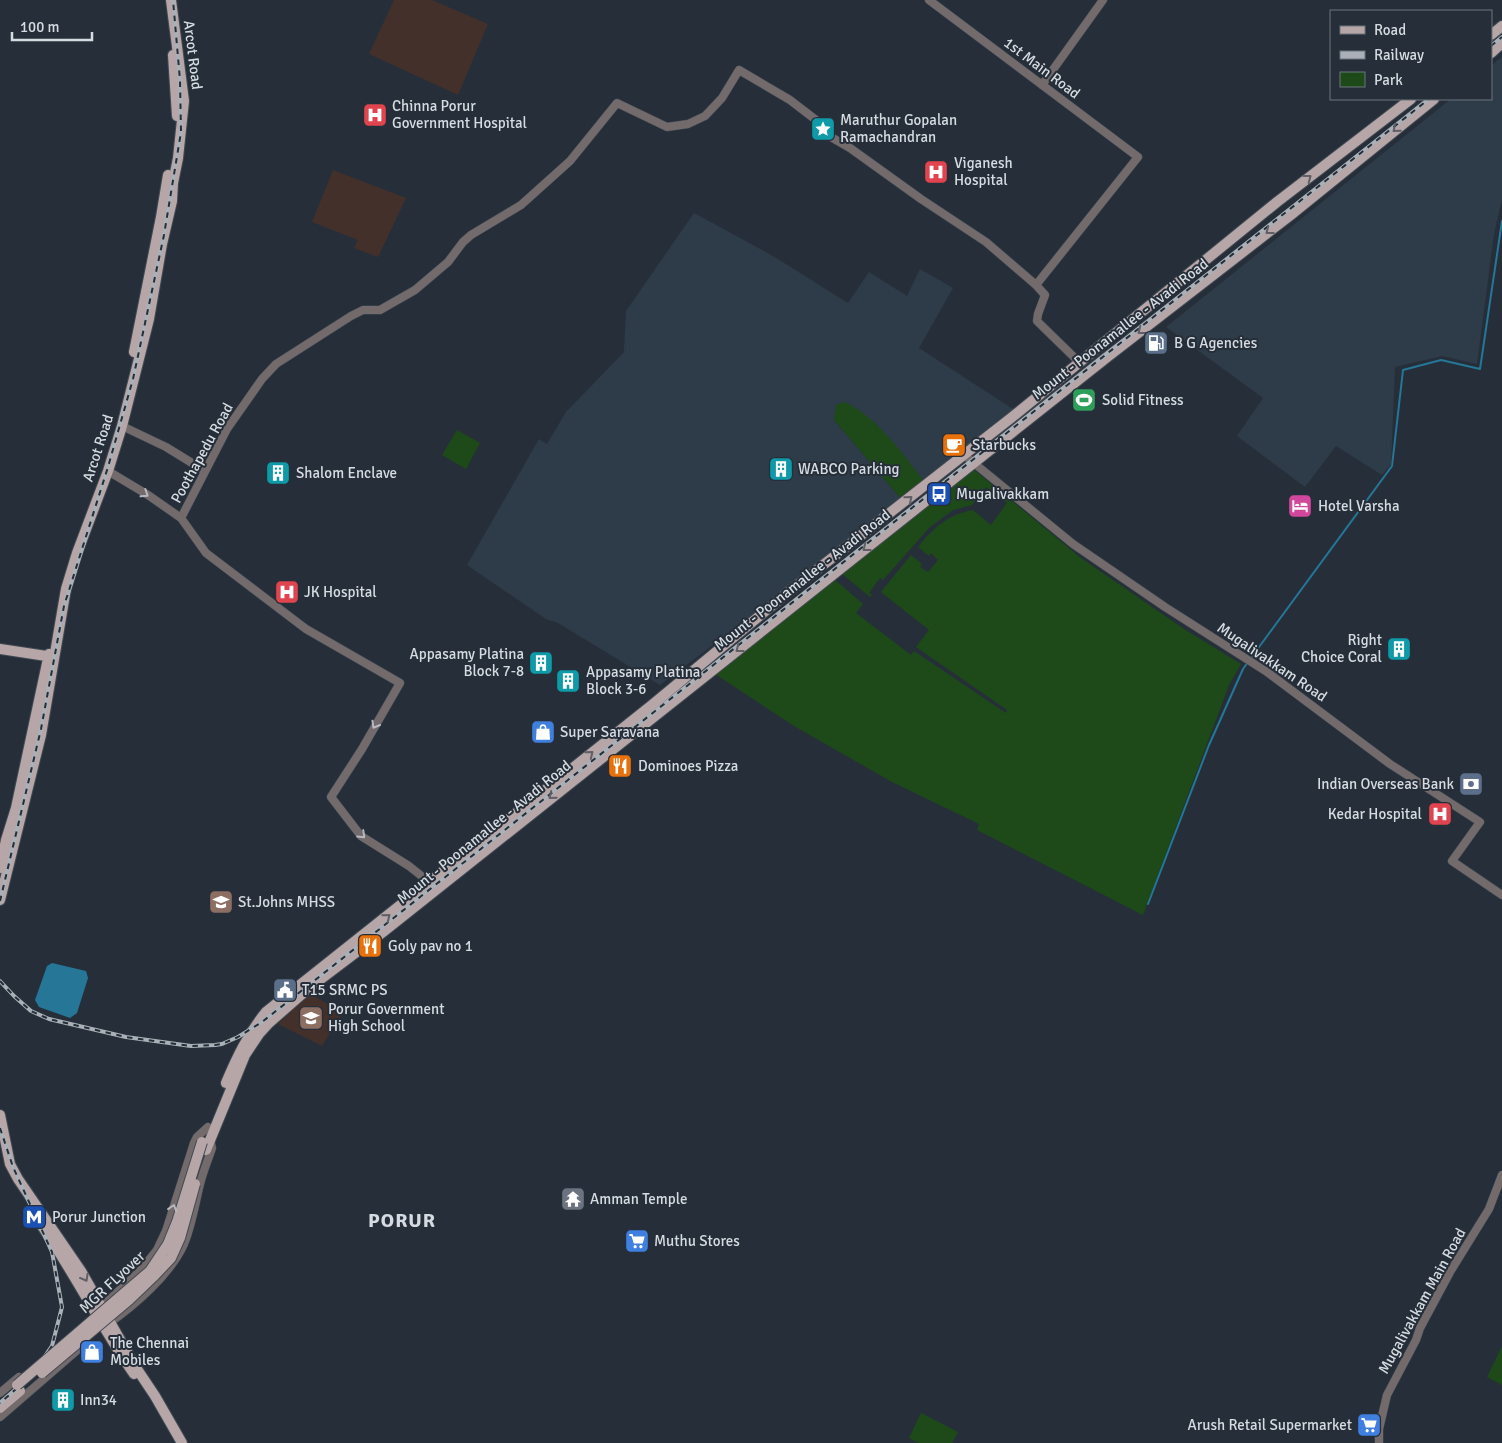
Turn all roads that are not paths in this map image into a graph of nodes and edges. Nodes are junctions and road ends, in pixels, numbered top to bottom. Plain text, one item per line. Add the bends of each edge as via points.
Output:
1 (166, 0) edge
2 (171, 0) edge
3 (929, 0) edge
4 (1102, 0) edge
5 (1502, 44) edge
6 (1492, 52) edge
7 (1042, 85) junction
8 (180, 100) junction
9 (1410, 100) edge
10 (1433, 100) edge
11 (1036, 286) junction
12 (1079, 362) junction
13 (1062, 376) junction
14 (1070, 387) junction
15 (122, 426) junction
16 (964, 455) junction
17 (974, 464) junction
18 (205, 470) junction
19 (108, 471) junction
20 (181, 518) junction
21 (835, 556) junction
22 (843, 567) junction
23 (0, 649) edge
24 (0, 654) edge
25 (52, 659) junction
26 (3, 839) edge
27 (467, 858) junction
28 (0, 868) edge
29 (428, 887) junction
30 (1502, 895) edge
31 (0, 900) edge
32 (334, 964) junction
33 (0, 1115) edge
34 (208, 1126) junction
35 (206, 1144) junction
36 (0, 1147) edge
37 (1502, 1176) edge
38 (126, 1284) junction
39 (138, 1299) junction
40 (98, 1310) junction
41 (106, 1325) junction
42 (62, 1340) junction
43 (72, 1354) junction
44 (0, 1394) edge
45 (0, 1400) edge
46 (0, 1408) edge
47 (0, 1417) edge
48 (177, 1443) edge
49 (182, 1443) edge
50 (1379, 1443) edge

1 - 8 main road, Arcot Road
2 - 8 main road, Arcot Road
3 - 7 street, 1st Main Road
4 - 7 street
5 - 6 main road
7 - 11 street, 1st Main Road via 1138,157
8 - 15 main road, Arcot Road via 178,158 172,201 149,319
8 - 25 main road, Arcot Road via 122,406 75,540 59,598
12 -> 9 main road, Mount - Poonamallee - Avadi Road via 1276,202
10 -> 14 main road, Mount - Poonamallee - Avadi Road
11 - 12 street via 1045,295 1037,321
11 - 18 street, Poothapedu Road via 967,228 824,133 816,120 803,109 739,70 711,110 688,124 668,127 617,103 570,161 521,205 471,235 448,262 415,290 380,310 363,310 351,316 276,364 227,429
12 - 13 main road, Mount - Poonamallee - Avadi Road
13 - 14 main road
13 - 16 main road, Mount - Poonamallee - Avadi Road
14 - 17 main road, Mount - Poonamallee - Avadi Road
15 - 18 street
15 - 19 main road, Arcot Road
16 - 17 street, Mugalivakkam Road
21 -> 16 main road, Mount - Poonamallee - Avadi Road
17 -> 22 main road, Mount - Poonamallee - Avadi Road
17 - 30 street, Mugalivakkam Road via 1073,544 1262,669 1390,764 1480,822 1452,862
18 - 20 street, Poothapedu Road
19 -> 20 street, Poothapedu Road
19 - 25 main road, Arcot Road via 66,589
20 -> 29 street via 206,552 306,629 400,683 331,797 361,836 409,866
21 - 22 main road
27 -> 21 main road, Mount - Poonamallee - Avadi Road
22 -> 27 main road, Mount - Poonamallee - Avadi Road
23 - 25 main road
24 - 25 main road
25 - 26 main road, Arcot Road via 16,808
25 - 31 main road, Arcot Road via 41,735
26 - 28 main road, Arcot Road
27 - 29 main road, Mount - Poonamallee - Avadi Road
29 - 32 main road, Mount - Poonamallee - Avadi Road
32 - 34 main road, Mount - Poonamallee - Avadi Road via 266,1012 252,1029 238,1053
32 - 35 main road, Mount - Poonamallee - Avadi Road via 259,1034 245,1055
33 -> 40 main road via 10,1164 68,1250
34 - 35 main road, MGR FLyover
38 -> 34 street via 158,1250 194,1143
35 - 39 street via 212,1148 184,1244 167,1271
35 - 45 main road, MGR FLyover, bridge via 168,1244 150,1271
35 - 46 main road, MGR FLyover, bridge via 180,1238 171,1258 129,1300
36 - 40 main road via 14,1183
37 - 50 street, Mugalivakkam Main Road via 1489,1209 1450,1272 1387,1395
38 - 39 street
38 - 40 street
39 - 41 street
40 - 41 main road
40 - 42 street
41 - 43 street
41 - 48 main road
41 - 49 main road
42 - 43 main road
42 - 44 street
43 - 47 street

